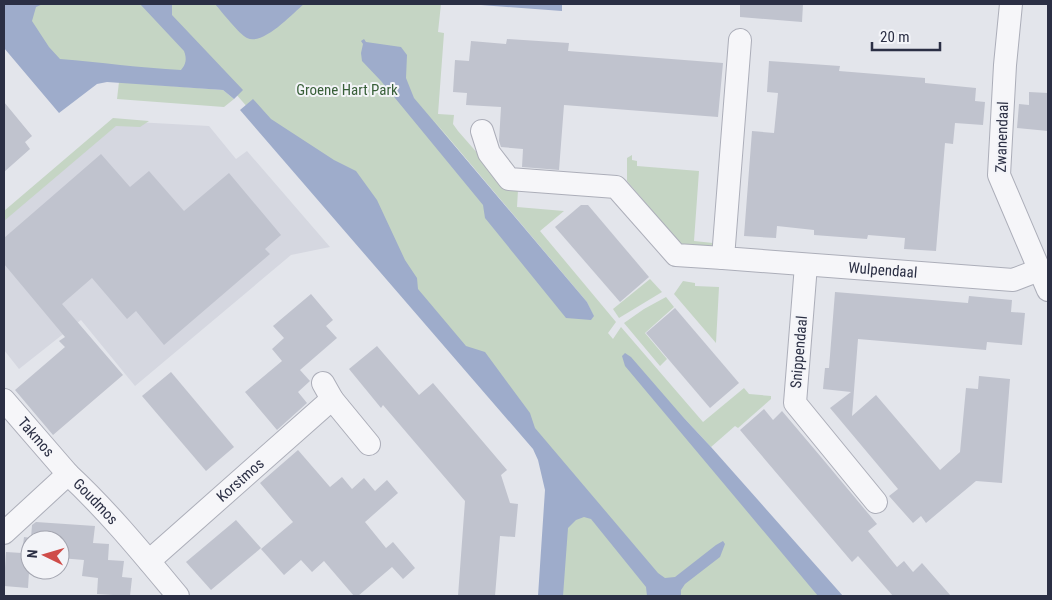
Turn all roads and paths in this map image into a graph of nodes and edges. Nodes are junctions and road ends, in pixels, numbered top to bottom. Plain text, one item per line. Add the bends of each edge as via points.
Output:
1 (1011, 4) edge
2 (740, 40) dead end
3 (482, 131) dead end
4 (723, 258) junction
5 (806, 265) junction
6 (1044, 280) edge
7 (4, 400) edge
8 (369, 444) dead end
9 (68, 474) junction
10 (876, 502) dead end
11 (4, 533) edge
12 (149, 562) junction
13 (178, 596) edge

1 - 6 street, Zwanendaal via 999,175
2 - 4 street
3 - 4 street, Wulpendaal via 489,153 509,179 616,187 676,255
4 - 5 street, Wulpendaal
5 - 6 street, Wulpendaal
5 - 10 street, Snippendaal via 796,403
7 - 9 street, Takmos
8 - 12 street, Korstmos via 327,391
9 - 11 street, Goudmos
9 - 12 street, Goudmos
12 - 13 street, Goudmos

